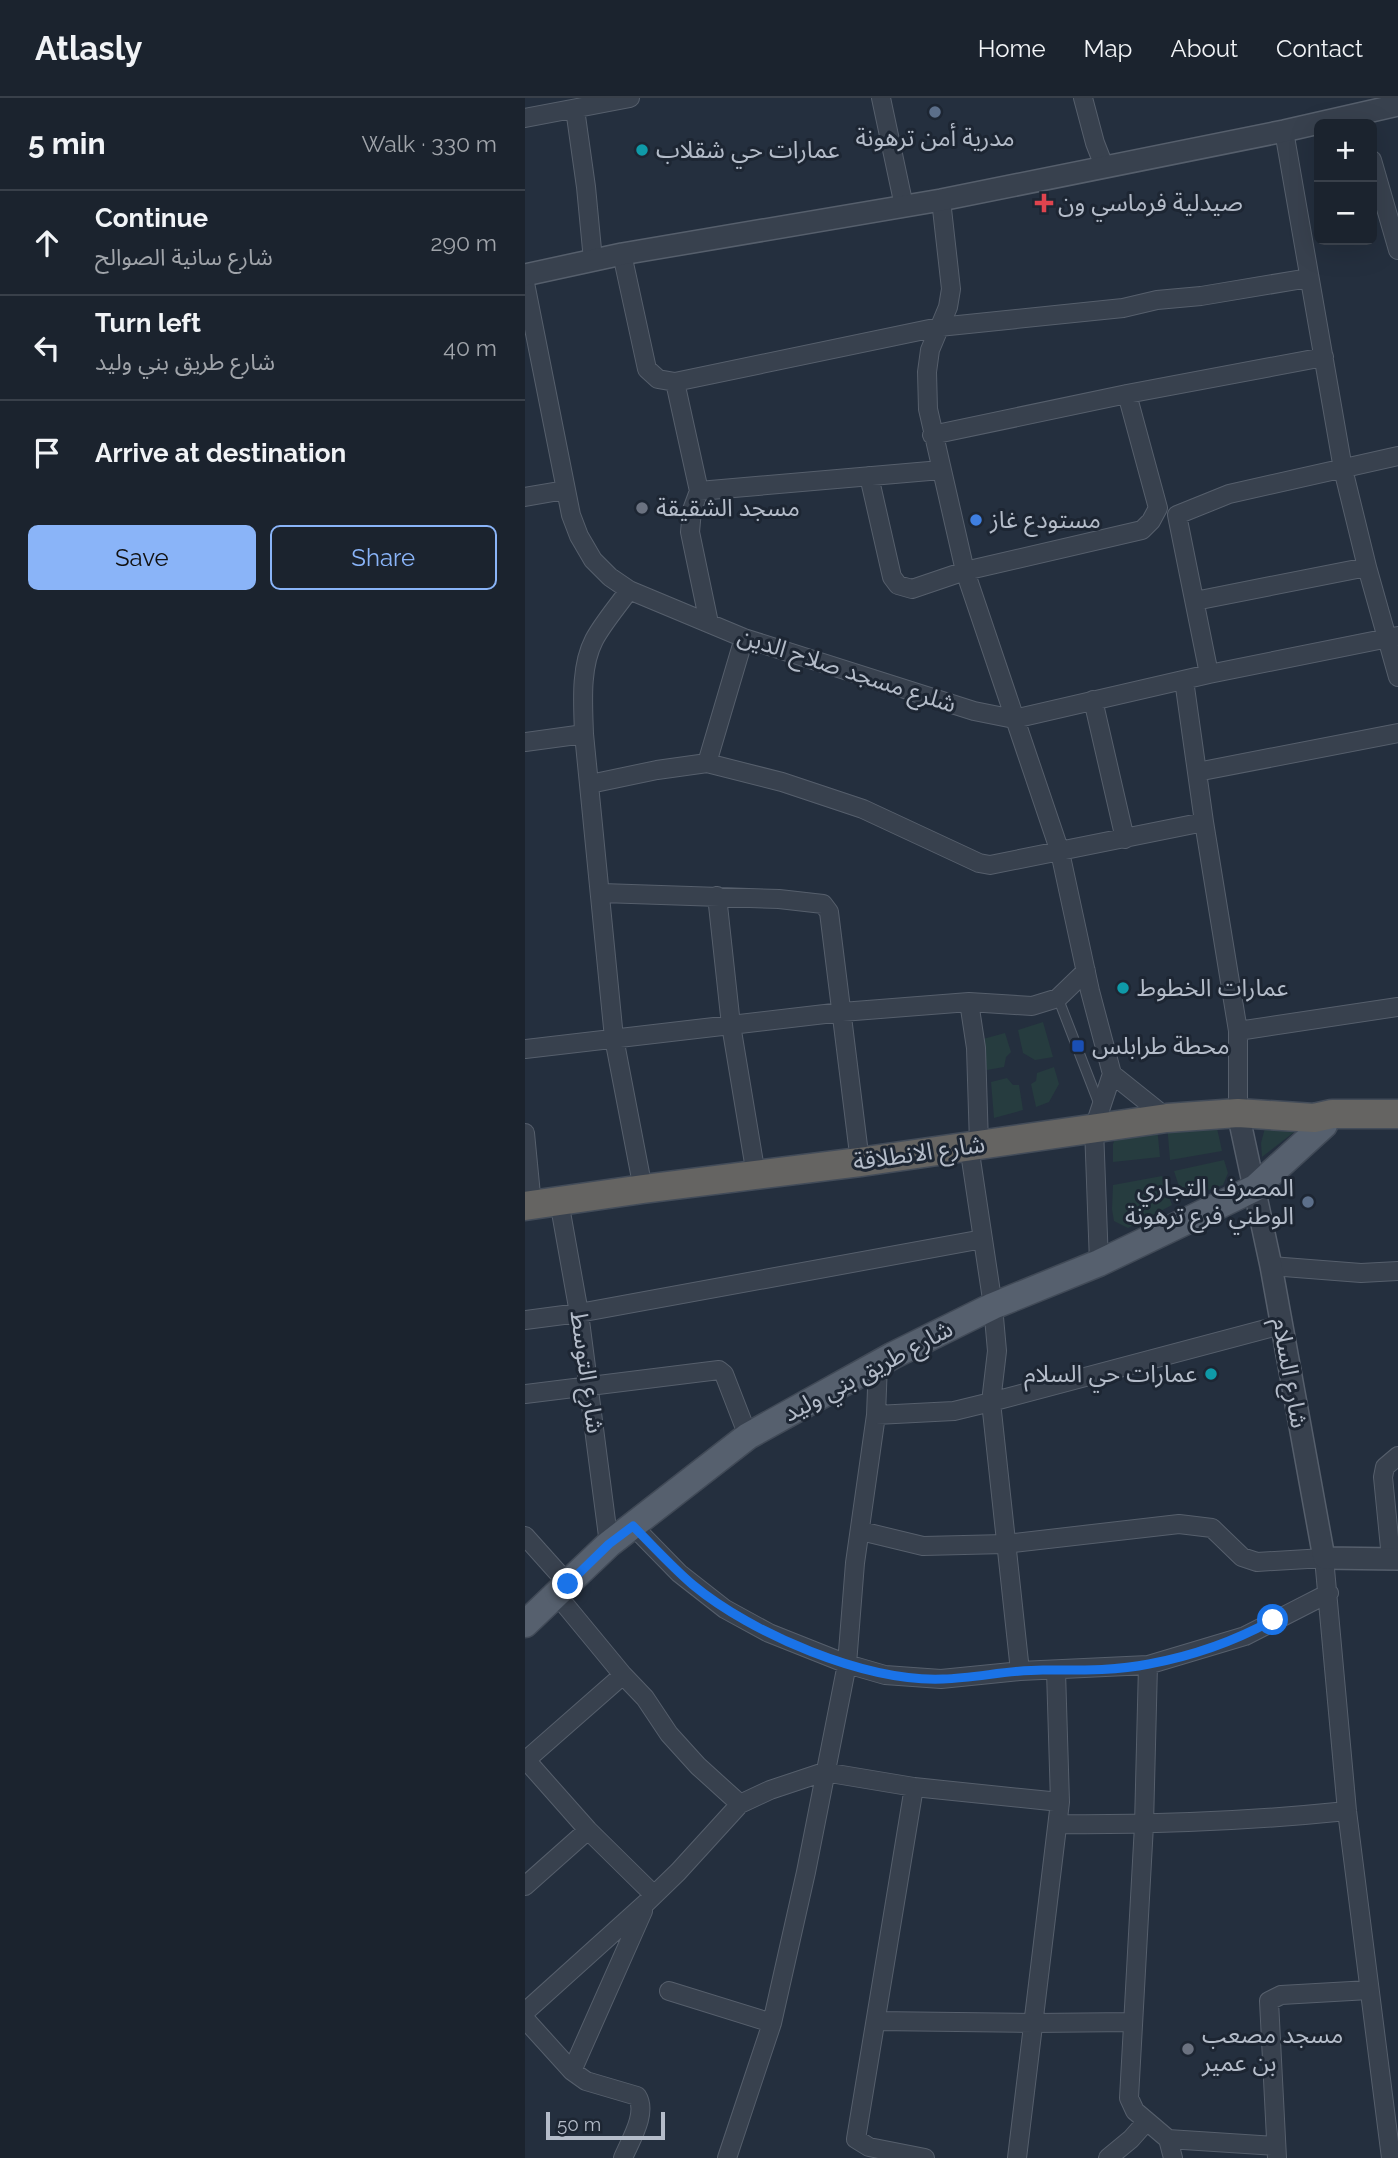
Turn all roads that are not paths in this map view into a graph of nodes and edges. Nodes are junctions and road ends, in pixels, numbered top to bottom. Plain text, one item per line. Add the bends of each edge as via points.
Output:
1 (630, 98) edge
2 (881, 98) edge
3 (1083, 98) edge
4 (1398, 105) edge
5 (575, 109) junction
6 (525, 118) edge
7 (1363, 119) edge
8 (1314, 127) edge
9 (1284, 131) junction
10 (1104, 166) junction
11 (1377, 177) edge
12 (941, 200) junction
13 (904, 206) junction
14 (1398, 250) edge
15 (622, 254) junction
16 (593, 260) junction
17 (525, 275) edge
18 (1309, 278) junction
19 (525, 283) edge
20 (939, 327) junction
21 (1324, 356) junction
22 (675, 382) junction
23 (1127, 394) junction
24 (932, 435) junction
25 (1398, 456) edge
26 (1343, 469) junction
27 (941, 470) junction
28 (869, 476) junction
29 (565, 490) junction
30 (699, 491) junction
31 (525, 497) edge
32 (1367, 567) junction
33 (965, 570) junction
34 (629, 590) junction
35 (1195, 601) junction
36 (709, 623) junction
37 (1393, 637) edge
38 (744, 638) junction
39 (1209, 674) junction
40 (1398, 677) edge
41 (1184, 680) junction
42 (1093, 700) junction
43 (1014, 719) junction
44 (1398, 733) edge
45 (584, 734) junction
46 (525, 742) edge
47 (707, 763) junction
48 (1197, 772) junction
49 (590, 784) junction
50 (1204, 822) junction
51 (1125, 839) junction
52 (1060, 852) junction
53 (601, 893) junction
54 (717, 896) junction
55 (1086, 971) junction
56 (1058, 998) junction
57 (969, 1002) junction
58 (1398, 1007) edge
59 (842, 1012) junction
60 (731, 1025) junction
61 (1238, 1031) junction
62 (614, 1038) junction
63 (525, 1049) edge
64 (1112, 1074) junction
65 (1238, 1113) junction
66 (1398, 1114) edge
67 (1097, 1118) junction
68 (1167, 1118) junction
69 (1319, 1121) junction
70 (1398, 1126) edge
71 (525, 1133) edge
72 (974, 1145) junction
73 (860, 1162) junction
74 (757, 1175) junction
75 (1255, 1188) junction
76 (643, 1189) junction
77 (539, 1204) edge
78 (983, 1239) junction
79 (1100, 1263) junction
80 (1271, 1266) junction
81 (1398, 1271) edge
82 (993, 1306) junction
83 (579, 1313) junction
84 (525, 1320) edge
85 (1281, 1325) junction
86 (878, 1363) junction
87 (589, 1386) junction
88 (525, 1394) edge
89 (991, 1402) junction
90 (876, 1415) junction
91 (748, 1436) junction
92 (1398, 1456) edge
93 (633, 1526) junction
94 (861, 1531) junction
95 (525, 1536) edge
96 (609, 1544) junction
97 (1005, 1544) junction
98 (1324, 1558) junction
99 (1395, 1558) edge
100 (563, 1590) junction
101 (1329, 1593) junction
102 (525, 1625) edge
103 (846, 1664) junction
104 (1148, 1665) junction
105 (1020, 1671) junction
106 (1056, 1671) junction
107 (623, 1675) junction
108 (525, 1761) edge
109 (824, 1772) junction
110 (914, 1787) junction
111 (1060, 1802) junction
112 (740, 1804) junction
113 (1347, 1811) junction
114 (1058, 1824) junction
115 (1144, 1825) junction
116 (588, 1830) junction
117 (525, 1886) edge
118 (650, 1899) junction
119 (1369, 1990) junction
120 (669, 1991) dead end
121 (525, 2012) edge
122 (525, 2019) edge
123 (876, 2021) junction
124 (1132, 2022) junction
125 (772, 2023) junction
126 (1034, 2023) junction
127 (572, 2071) junction
128 (1146, 2122) junction
129 (1168, 2139) junction
130 (1276, 2152) edge
131 (623, 2158) edge
132 (727, 2158) edge
133 (925, 2158) edge
134 (1017, 2158) edge
135 (1108, 2158) edge
136 (1173, 2158) edge
137 (1391, 2158) edge

1 - 5 street
2 - 13 street
3 - 10 street
4 - 7 street
5 - 6 street
5 - 16 street
8 - 9 street
9 - 10 street
9 - 18 street
10 - 12 street
11 - 14 street
12 - 13 street
12 - 20 street via 951,289
13 - 15 street
15 - 16 street
15 - 22 street via 647,369 658,379
16 - 17 street
18 - 20 street via 1123,308
18 - 21 street
19 - 29 street, شلرع مسجد صلاح الدين
20 - 22 street
20 - 24 street via 926,372
21 - 23 street
21 - 26 street
22 - 30 street
23 - 24 street
23 - 33 street via 1158,508 1151,521 1142,530
24 - 27 street
25 - 26 street
26 - 32 street
26 - 35 street via 1229,494 1177,515
27 - 28 street
27 - 33 street
28 - 30 street
28 - 33 street via 892,577 898,585 912,589
29 - 31 street
29 - 34 street, شلرع مسجد صلاح الدين via 579,536 593,561
30 - 36 street via 691,532
32 - 35 street
32 - 37 street
33 - 43 street
34 - 36 street, شلرع مسجد صلاح الدين
34 - 45 street via 593,641 583,695
35 - 39 street
36 - 38 street, شلرع مسجد صلاح الدين
37 - 39 street, شلرع مسجد صلاح الدين
37 - 40 street
38 - 43 street, شلرع مسجد صلاح الدين via 974,711
38 - 47 street
39 - 41 street, شلرع مسجد صلاح الدين
41 - 42 street, شلرع مسجد صلاح الدين
41 - 48 street
42 - 43 street, شلرع مسجد صلاح الدين
42 - 51 street
43 - 52 street
44 - 48 street
45 - 46 street
45 - 49 street
47 - 49 street
47 - 52 street via 863,809 979,863
48 - 50 street
49 - 53 street
50 - 51 street
50 - 61 street
51 - 52 street
52 - 55 street
53 - 54 street
53 - 62 street
54 - 59 street via 823,904 829,912
54 - 60 street
55 - 56 street
55 - 64 street
56 - 57 street via 1032,1006
56 - 67 lane
57 - 59 street
57 - 72 street via 977,1048
58 - 61 street
59 - 60 street
59 - 73 street
60 - 62 street
60 - 74 street
61 - 65 street
62 - 63 street
62 - 76 street
64 - 67 street
64 - 68 street
65 - 68 highway, شارع الانطلاقة
65 - 69 highway, شارع الانطلاقة
65 - 75 street, شارع السلام
66 - 69 highway via 1332,1114
67 - 68 highway, شارع الانطلاقة
67 - 72 highway, شارع الانطلاقة
67 - 79 street
69 - 70 highway via 1339,1128
69 - 75 main road, شارع طريق بني وليد
71 - 77 street, شارع التوسط
72 - 73 highway, شارع الانطلاقة
72 - 78 street
73 - 74 highway, شارع الانطلاقة
74 - 76 highway, شارع الانطلاقة
75 - 79 main road, شارع طريق بني وليد
75 - 80 street, شارع السلام
76 - 77 highway, شارع الانطلاقة
77 - 83 street, شارع التوسط
78 - 82 street
78 - 83 street
79 - 82 main road, شارع طريق بني وليد
80 - 81 street
80 - 85 street, شارع السلام
82 - 86 main road, شارع طريق بني وليد
82 - 89 street via 997,1351
83 - 84 street
83 - 87 street, شارع التوسط
85 - 89 street
85 - 98 street, شارع السلام
86 - 90 street
86 - 91 main road, شارع طريق بني وليد
87 - 88 street
87 - 91 street via 719,1370 725,1374
87 - 96 street, شارع التوسط
89 - 90 street via 954,1411
89 - 97 street
90 - 94 street
91 - 93 main road, شارع طريق بني وليد
92 - 99 street via 1385,1467 1383,1477
93 - 96 main road, شارع طريق بني وليد
93 - 103 street via 725,1609 769,1633
94 - 97 street via 923,1546
94 - 103 street
95 - 100 street
96 - 100 main road, شارع طريق بني وليد
97 - 98 street via 1179,1524 1212,1528 1242,1557 1257,1562
97 - 105 street
98 - 99 street
98 - 101 street
100 - 102 main road, شارع طريق بني وليد
100 - 107 street
101 - 104 street via 1245,1636
101 - 113 street
103 - 105 street via 885,1675 941,1679
103 - 109 street
104 - 106 street
104 - 115 street
105 - 106 street
106 - 111 street
107 - 108 street
107 - 112 street via 698,1766
108 - 116 street
109 - 110 street
109 - 112 street
109 - 125 street
110 - 111 street
110 - 123 street
111 - 114 street
112 - 118 street
113 - 115 street via 1253,1821
113 - 119 street
114 - 115 street
114 - 126 street
115 - 124 street
116 - 117 street
116 - 118 street
118 - 121 street
118 - 127 street
119 - 130 street via 1281,1995 1269,2001
119 - 137 street
120 - 125 street
122 - 127 street
123 - 126 street
123 - 133 street via 856,2139 869,2147
124 - 126 street
124 - 128 street via 1129,2098
125 - 132 street
126 - 134 street
127 - 131 street via 593,2084 630,2092 641,2102
128 - 129 street
128 - 135 street
129 - 130 street
129 - 136 street

